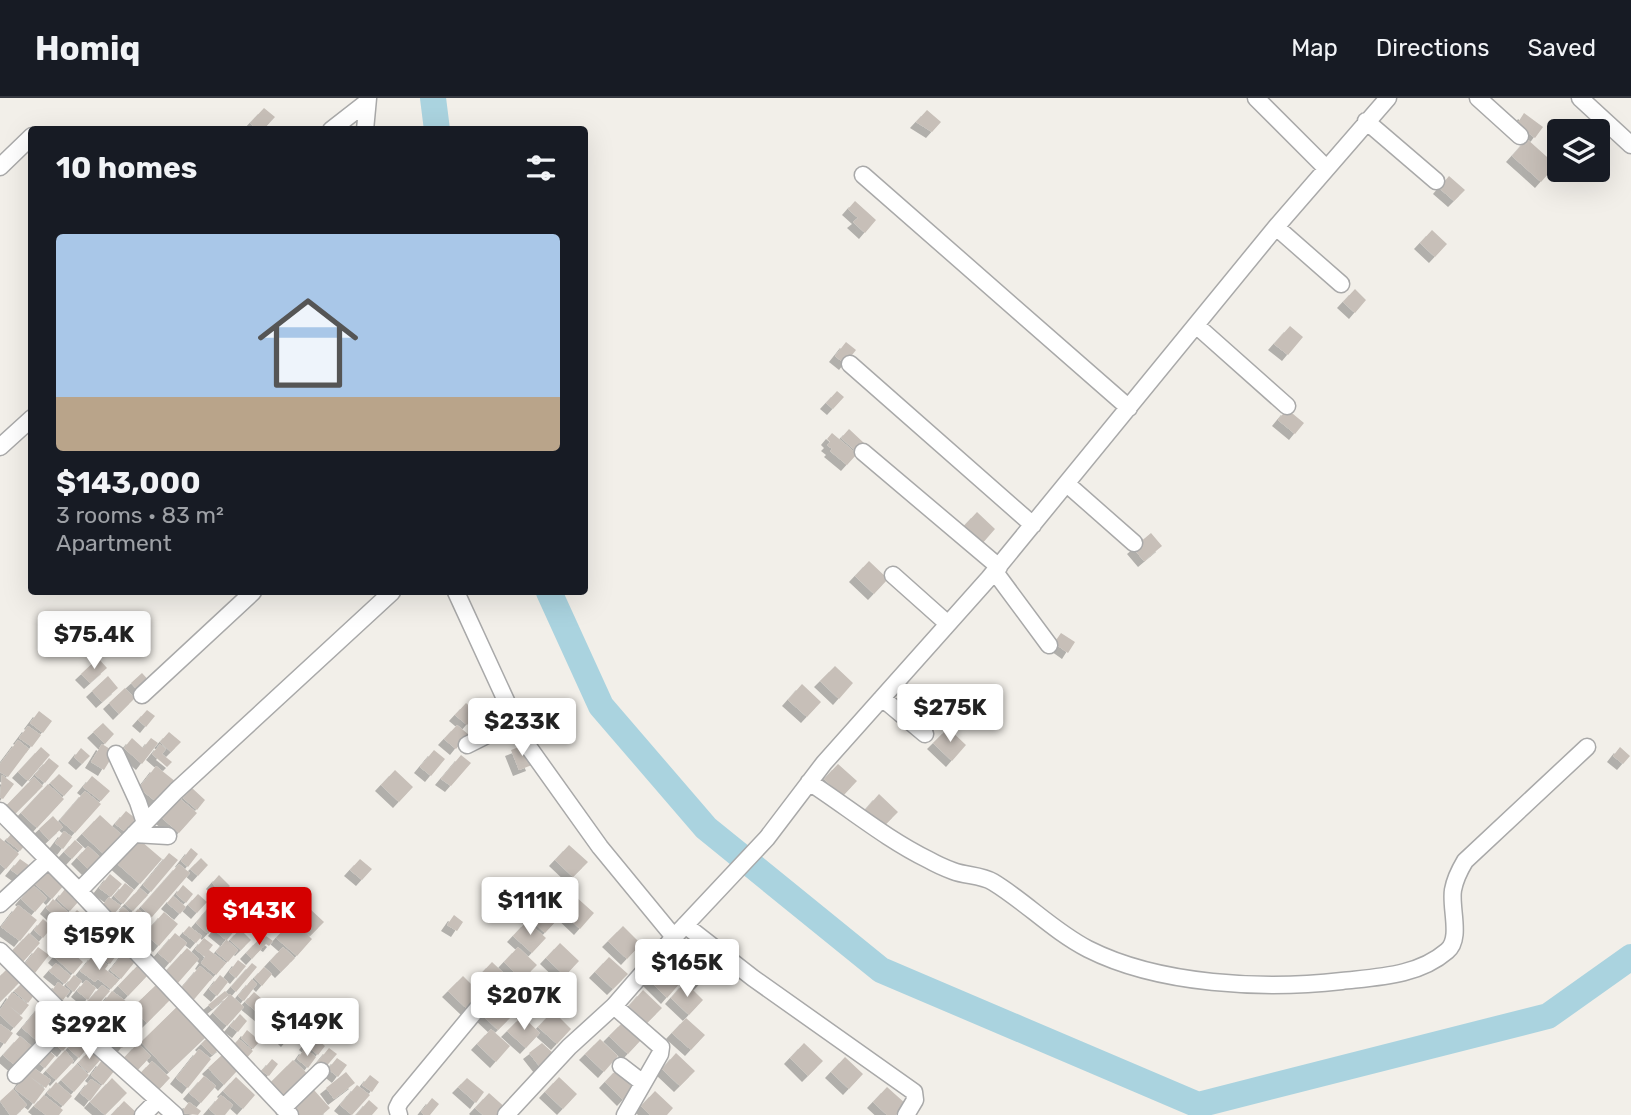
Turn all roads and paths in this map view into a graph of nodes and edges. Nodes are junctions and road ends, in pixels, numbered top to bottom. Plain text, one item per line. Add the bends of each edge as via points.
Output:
1 (1255, 98) edge
2 (1388, 98) edge
3 (1478, 98) edge
4 (1580, 98) edge
5 (368, 100) edge
6 (1366, 121) junction
7 (336, 126) edge
8 (365, 126) edge
9 (1520, 136) dead end
10 (28, 140) edge
11 (1631, 145) edge
12 (0, 167) edge
13 (1326, 168) junction
14 (863, 175) dead end
15 (1436, 181) dead end
16 (1276, 227) junction
17 (1341, 284) dead end
18 (1197, 326) junction
19 (850, 365) dead end
20 (1287, 406) dead end
21 (1129, 408) junction
22 (28, 422) edge
23 (0, 447) edge
24 (863, 452) dead end
25 (1067, 484) junction
26 (1033, 525) junction
27 (1135, 543) dead end
28 (997, 569) junction
29 (893, 575) dead end
30 (250, 595) edge
31 (390, 595) edge
32 (457, 595) edge
33 (948, 624) junction
34 (1049, 645) dead end
35 (142, 695) dead end
36 (882, 698) junction
37 (515, 721) junction
38 (925, 734) dead end
39 (467, 745) dead end
40 (1587, 747) dead end
41 (116, 754) dead end
42 (809, 782) junction
43 (0, 811) edge
44 (139, 829) junction
45 (168, 836) dead end
46 (48, 860) junction
47 (79, 891) junction
48 (0, 904) edge
49 (680, 931) junction
50 (0, 951) edge
51 (482, 1003) dead end
52 (614, 1006) junction
53 (69, 1020) junction
54 (621, 1066) dead end
55 (321, 1071) dead end
56 (16, 1075) dead end
57 (643, 1083) junction
58 (158, 1100) junction
59 (286, 1111) edge
60 (143, 1115) edge
61 (175, 1115) edge
62 (399, 1115) edge
63 (506, 1115) edge
64 (625, 1115) edge
65 (906, 1115) edge

1 - 13 street
2 - 6 street
3 - 9 street
4 - 11 street
5 - 7 street
5 - 8 street
6 - 13 street
6 - 15 street
10 - 12 street
13 - 16 street
14 - 21 street
16 - 17 street
16 - 18 street
18 - 20 street
18 - 21 street
19 - 26 street
21 - 25 street
22 - 23 street
24 - 28 street
25 - 26 street
25 - 27 street
26 - 28 street
28 - 33 street
28 - 34 street
29 - 33 street
30 - 35 street
31 - 44 street
32 - 37 street
33 - 36 street
36 - 38 street
36 - 42 street
37 - 39 street
37 - 49 street via 600,847
40 - 42 street via 1465,862 1453,889 1454,940 1448,951 1417,969 1385,977 1301,986 1226,983 1122,964 1086,948 994,883 953,871 898,844
41 - 44 street via 138,802
42 - 49 street via 767,838
43 - 46 street
44 - 45 street
44 - 47 street
46 - 47 street
46 - 48 street
47 - 59 street
49 - 52 street
49 - 65 street via 914,1092 915,1100
50 - 53 street
51 - 62 street via 400,1102
52 - 57 street via 661,1047
52 - 63 street
53 - 56 street
53 - 58 street
54 - 57 street
55 - 59 street
57 - 64 street
58 - 60 street
58 - 61 street

